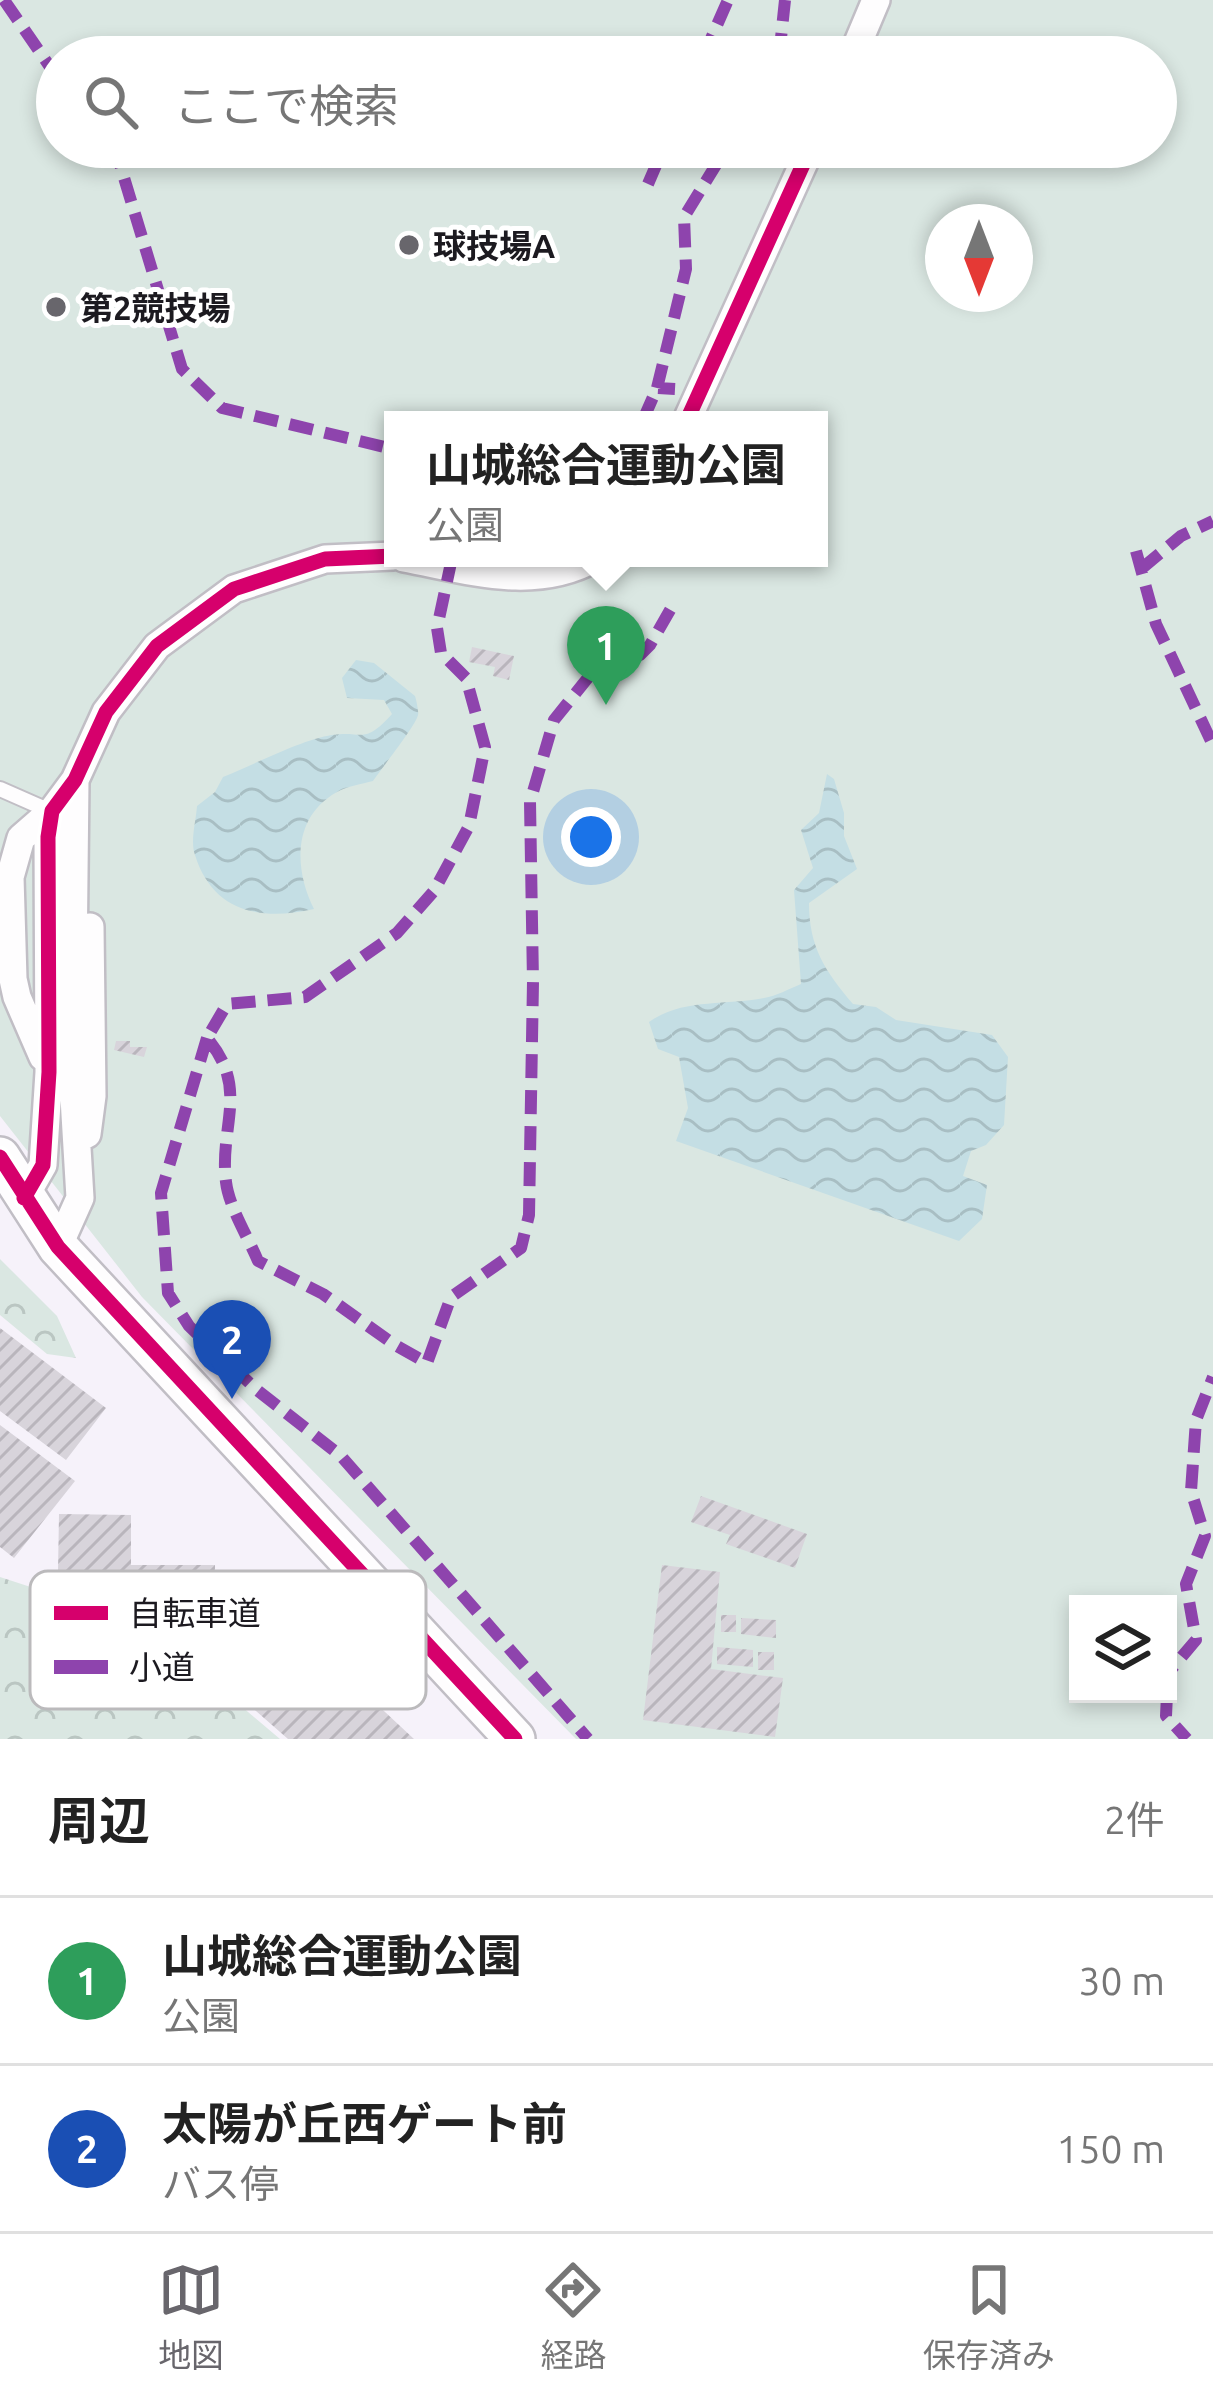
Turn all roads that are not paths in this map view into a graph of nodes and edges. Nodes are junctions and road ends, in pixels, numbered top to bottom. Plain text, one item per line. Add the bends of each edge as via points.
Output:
1 (876, 0) edge
2 (861, 36) edge
3 (801, 168) edge
4 (691, 411) edge
5 (384, 556) edge
6 (453, 567) edge
7 (576, 567) edge
8 (75, 780) junction
9 (0, 789) edge
10 (38, 813) junction
11 (49, 1072) junction
12 (0, 1157) edge
13 (24, 1198) junction
14 (58, 1247) junction
15 (359, 1571) edge
16 (426, 1643) edge
17 (515, 1739) edge

1 - 2 street
3 - 4 street
5 - 8 street via 325,559 234,590 157,646 106,712
6 - 7 street via 518,579
8 - 10 street
8 - 14 street via 89,867 92,1096 80,1198
9 - 10 lane
10 - 11 street via 48,837
10 - 11 street via 10,878 13,979
11 - 13 street via 43,1165
12 - 13 street
13 - 14 street
14 - 15 street
16 - 17 street

